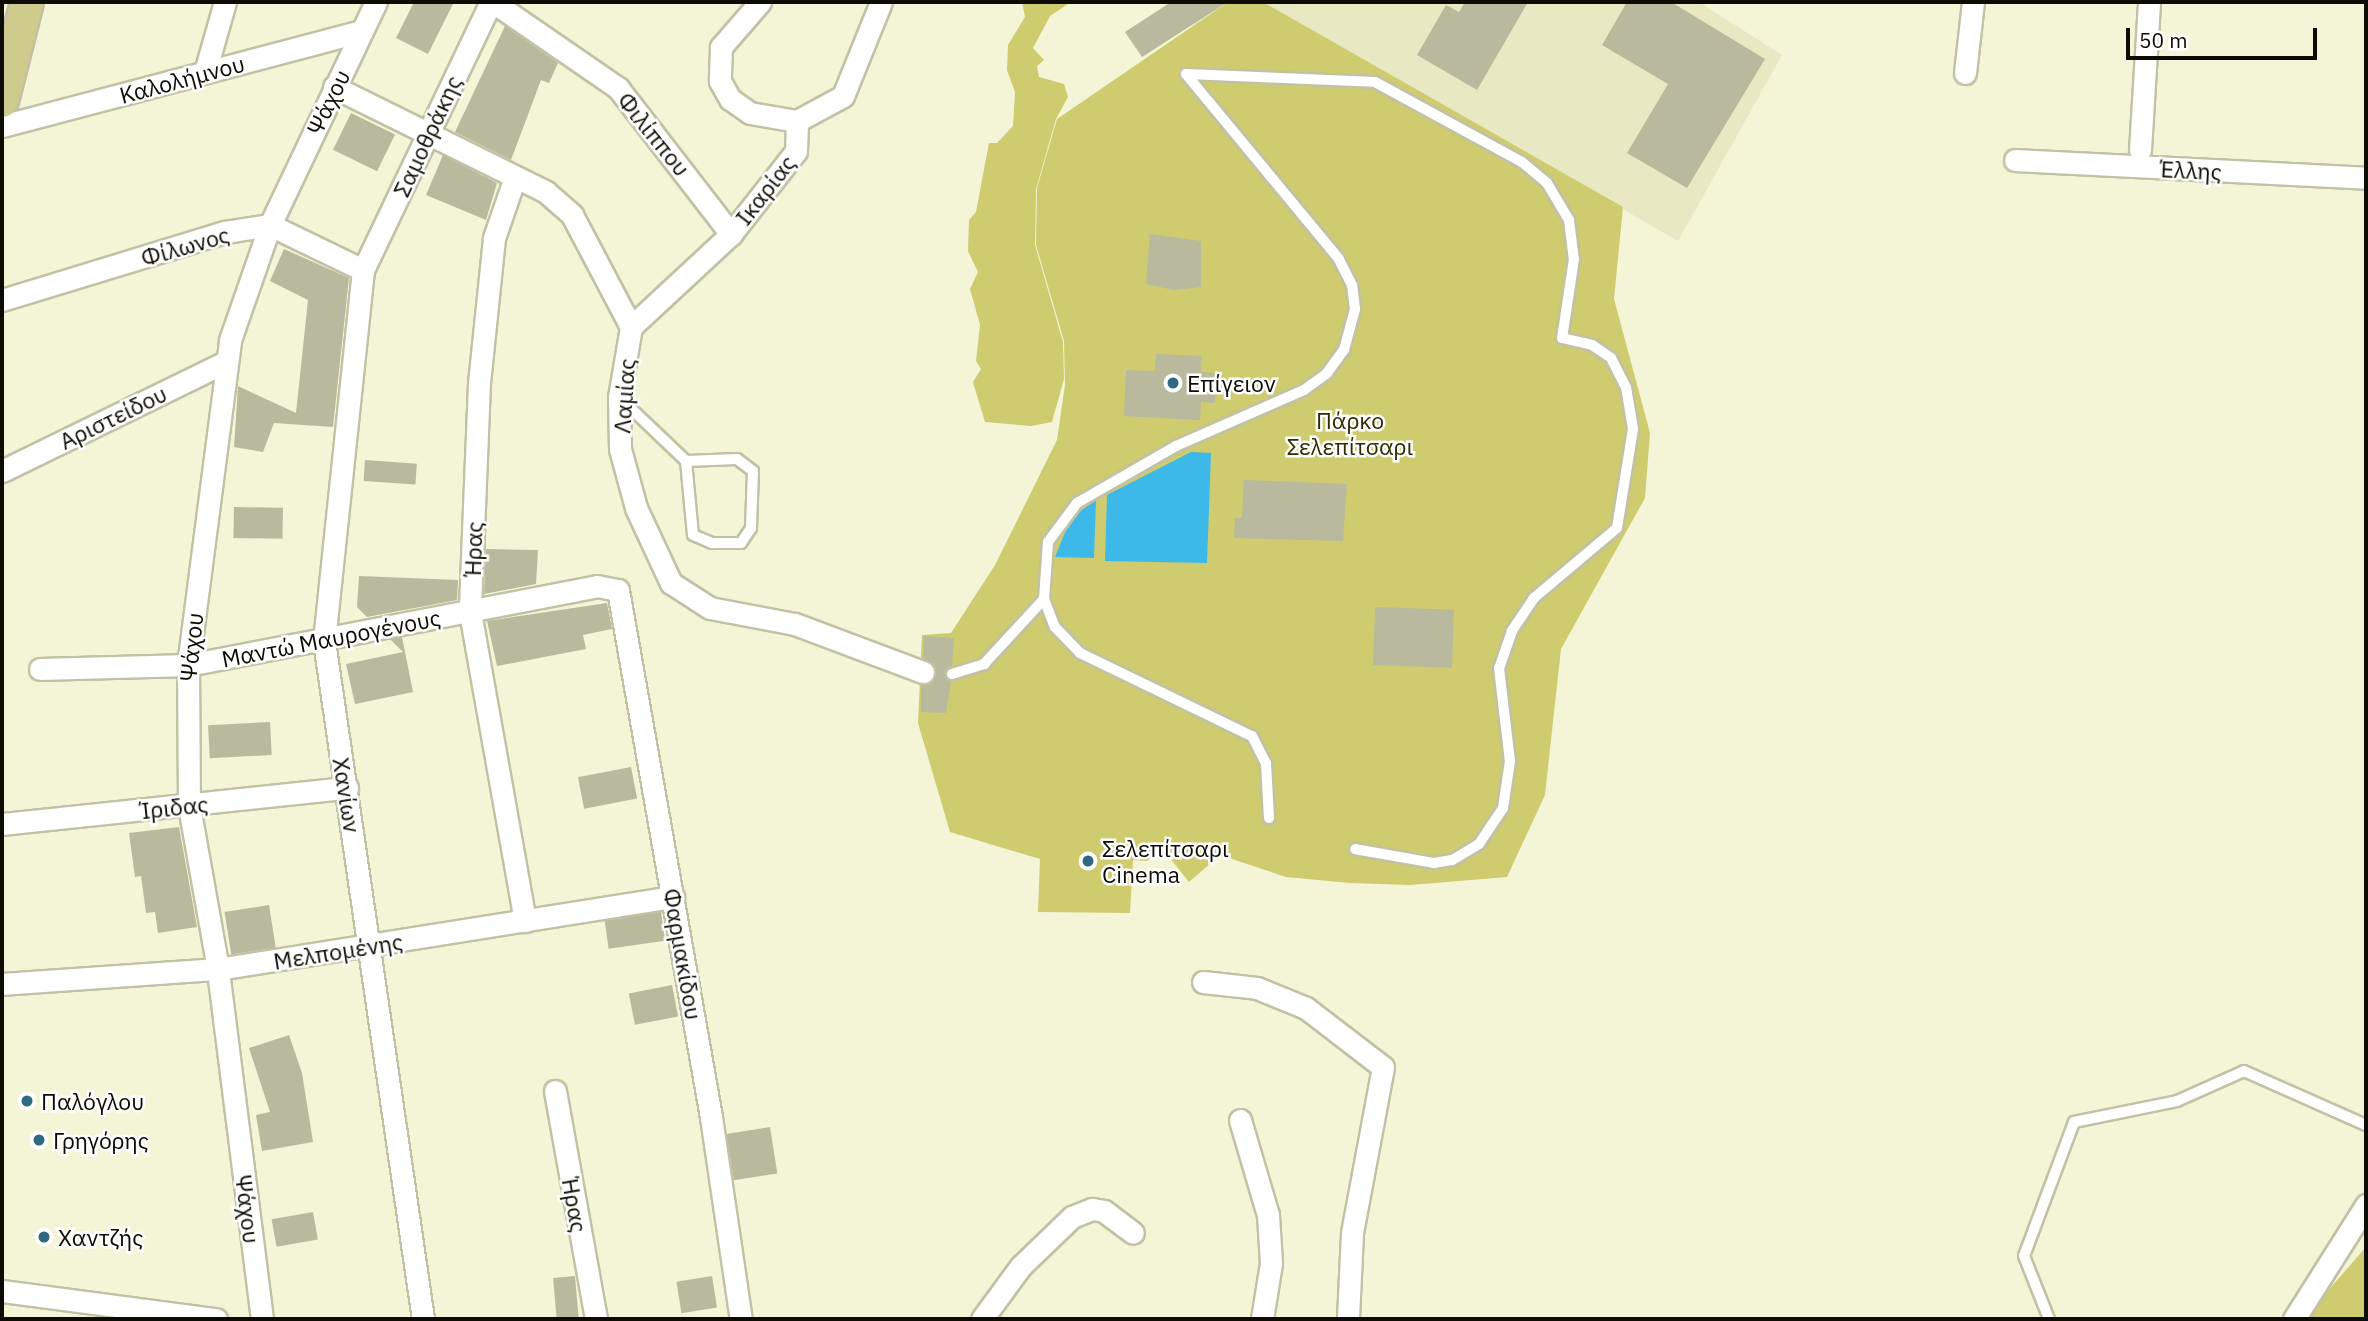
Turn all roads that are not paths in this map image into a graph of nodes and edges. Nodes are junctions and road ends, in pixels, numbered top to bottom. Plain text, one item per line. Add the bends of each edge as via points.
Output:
1 (27, 2) edge
2 (225, 2) edge
3 (376, 2) edge
4 (492, 2) edge
5 (760, 2) edge
6 (881, 2) edge
7 (1972, 2) edge
8 (2149, 2) edge
9 (362, 31) junction
10 (205, 72) junction
11 (1965, 74) dead end
12 (334, 87) junction
13 (2, 101) edge
14 (797, 121) junction
15 (2, 126) edge
16 (428, 135) junction
17 (2140, 149) dead end
18 (2015, 160) dead end
19 (515, 177) junction
20 (2366, 178) edge
21 (270, 225) junction
22 (731, 233) junction
23 (363, 270) junction
24 (2, 300) edge
25 (631, 327) junction
26 (225, 362) junction
27 (619, 397) junction
28 (686, 461) junction
29 (2, 471) edge
30 (618, 590) joint
31 (1044, 599) junction
32 (470, 612) junction
33 (324, 641) junction
34 (188, 665) junction
35 (40, 669) dead end
36 (923, 673) dead end
37 (952, 674) dead end
38 (346, 788) junction
39 (189, 806) junction
40 (1269, 818) dead end
41 (2, 824) edge
42 (1355, 849) dead end
43 (673, 897) junction
44 (525, 921) junction
45 (371, 948) junction
46 (218, 969) junction
47 (1203, 982) dead end
48 (2, 984) edge
49 (555, 1091) dead end
50 (1240, 1120) dead end
51 (2366, 1125) edge
52 (2366, 1205) edge
53 (1133, 1233) dead end
54 (2, 1291) edge
55 (216, 1319) edge
56 (262, 1319) edge
57 (423, 1319) edge
58 (596, 1319) edge
59 (741, 1319) edge
60 (982, 1319) edge
61 (1262, 1319) edge
62 (1348, 1319) edge
63 (2049, 1319) edge
64 (2294, 1319) edge

1 - 13 main road
2 - 10 street
3 - 9 street, Ψάχου
4 - 16 street, Σαμοθράκης
4 - 22 street, Φιλίππου via 618,88
5 - 14 street via 721,47 720,81 730,99 750,113
6 - 14 street, Ικαρίας via 842,96
7 - 11 street
8 - 17 street
9 - 10 street, Καλολήμνου
9 - 12 street, Ψάχου
10 - 15 street, Καλολήμνου
12 - 16 street, Λαμίας
12 - 21 street, Ψάχου
14 - 22 street, Ικαρίας via 796,151
16 - 19 street, Λαμίας
16 - 23 street, Σαμοθράκης
18 - 20 street, Έλλης
19 - 25 street, Λαμίας via 554,197 572,215
19 - 32 street, Ήρας via 494,237 479,383
21 - 23 street
21 - 24 street, Φίλωνος via 225,232
21 - 26 street, Ψάχου
22 - 25 street, Ικαρίας
23 - 33 street, Χανίων
25 - 27 street, Λαμίας
26 - 29 street, Αριστείδου
26 - 34 street, Ψάχου
27 - 28 lane
27 - 36 street, Λαμίας via 621,449 636,508 671,583 710,608 794,624
28 - 28 lane via 693,535 712,543 741,543 751,527 753,471 737,459
30 - 32 street, Μαντώ Μαυρογένους via 597,586
30 - 43 street, Φαρμακίδου
31 - 37 lane via 984,664
31 - 40 lane via 1055,627 1080,653 1252,736 1266,763
31 - 42 lane via 1048,542 1077,503 1176,446 1304,390 1333,366 1353,323 1352,285 1339,259 1186,74 1375,82 1522,162 1546,183 1569,220 1574,259 1562,338 1592,345 1611,358 1626,387 1633,429 1623,509 1617,528 1602,546 1550,582 1512,631 1499,668 1509,787 1503,808 1479,844 1452,860 1434,863
32 - 33 street, Μαντώ Μαυρογένους
32 - 44 street, Ήρας
33 - 34 street, Μαντώ Μαυρογένους
33 - 38 street, Χανίων
34 - 35 street, Μαντώ Μαυρογένους
34 - 39 street, Ψάχου
38 - 39 street, Ίριδας
38 - 45 street, Χανίων
39 - 41 street, Ίριδας
39 - 46 street, Ψάχου
43 - 44 street, Μελπομένης
43 - 59 street, Φαρμακίδου
44 - 45 street, Μελπομένης
45 - 46 street, Μελπομένης
45 - 57 street, Χανίων
46 - 48 street, Μελπομένης
46 - 56 street, Ψάχου
47 - 62 street via 1257,988 1306,1008 1383,1067 1352,1233
49 - 58 street, Ήρας
50 - 61 street via 1268,1214 1271,1263
51 - 63 lane via 2244,1071 2177,1101 2074,1122 2024,1256
52 - 64 street
53 - 60 street via 1104,1211 1072,1217 1021,1266
54 - 55 street

